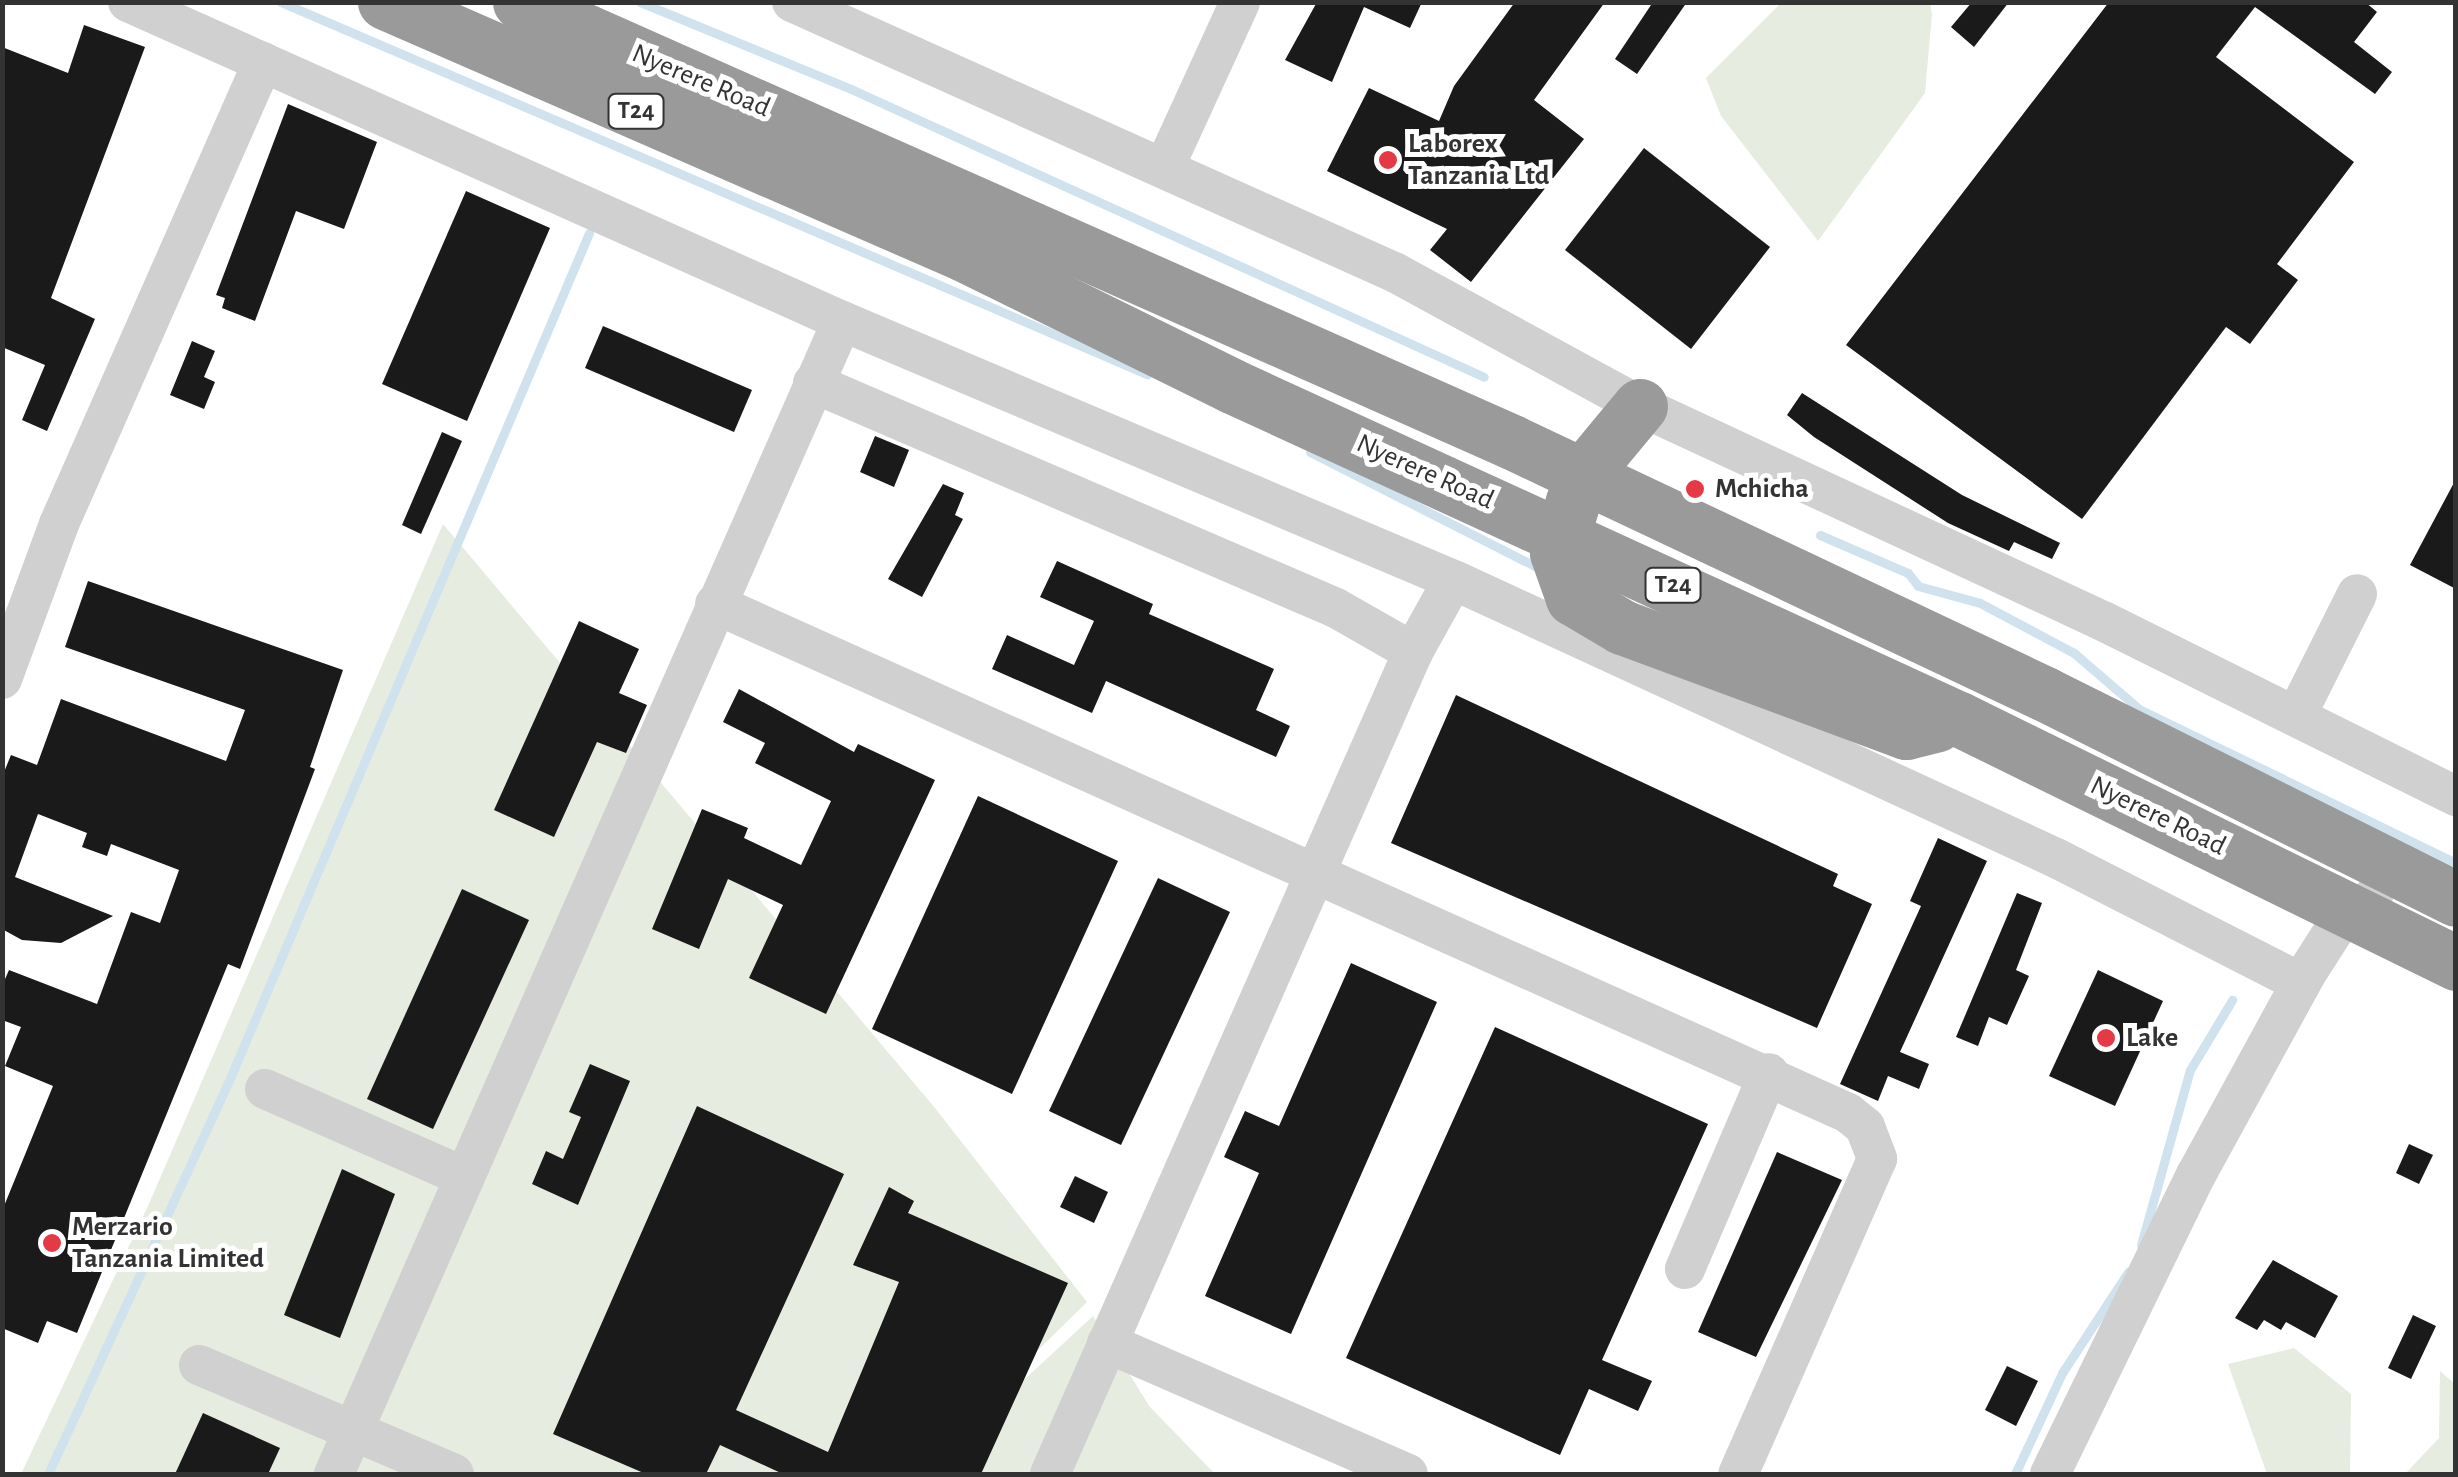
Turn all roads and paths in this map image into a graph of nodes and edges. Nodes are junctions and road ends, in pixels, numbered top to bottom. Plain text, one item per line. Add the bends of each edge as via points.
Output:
1 (128, 2) edge
2 (385, 2) edge
3 (520, 2) edge
4 (792, 2) edge
5 (1240, 2) edge
6 (263, 62) junction
7 (1165, 166) junction
8 (842, 320) junction
9 (813, 383) junction
10 (1640, 406) junction
11 (1586, 478) junction
12 (1562, 534) junction
13 (1454, 580) junction
14 (2358, 594) dead end
15 (715, 604) junction
16 (1413, 652) junction
17 (2, 678) edge
18 (2297, 714) junction
19 (2456, 796) edge
20 (1316, 874) junction
21 (2442, 892) edge
22 (2353, 912) junction
23 (2456, 962) edge
24 (2300, 984) junction
25 (1768, 1073) junction
26 (265, 1089) dead end
27 (462, 1176) junction
28 (1686, 1269) dead end
29 (1107, 1343) junction
30 (199, 1364) dead end
31 (354, 1429) junction
32 (334, 1474) edge
33 (454, 1474) edge
34 (1050, 1474) edge
35 (1408, 1474) edge
36 (1738, 1474) edge
37 (2050, 1474) edge

1 - 6 street
2 - 12 highway, Nyerere Road / T24 via 918,233 1232,386
3 - 11 highway, Nyerere Road / T24
4 - 7 street
5 - 7 street
6 - 8 street
6 - 17 street via 59,524
7 - 10 street via 1396,272
8 - 9 street
8 - 13 street
9 - 15 street
9 - 16 street via 1336,608
10 - 11 highway
10 - 18 street
11 - 12 highway
11 - 21 highway, Nyerere Road / T24
12 - 22 highway, Nyerere Road / T24
13 - 16 street
13 - 24 street via 2056,858
14 - 18 street
15 - 20 street
15 - 27 street
16 - 20 street
18 - 19 street
20 - 25 street
20 - 29 street
21 - 22 street via 2382,890
22 - 23 highway, Nyerere Road / T24
22 - 24 street
24 - 37 street via 2196,1175
25 - 28 street
25 - 36 street via 1848,1112 1865,1128 1876,1159
26 - 27 street
27 - 31 street
29 - 34 street
29 - 35 street
30 - 31 street
31 - 32 street
31 - 33 street

